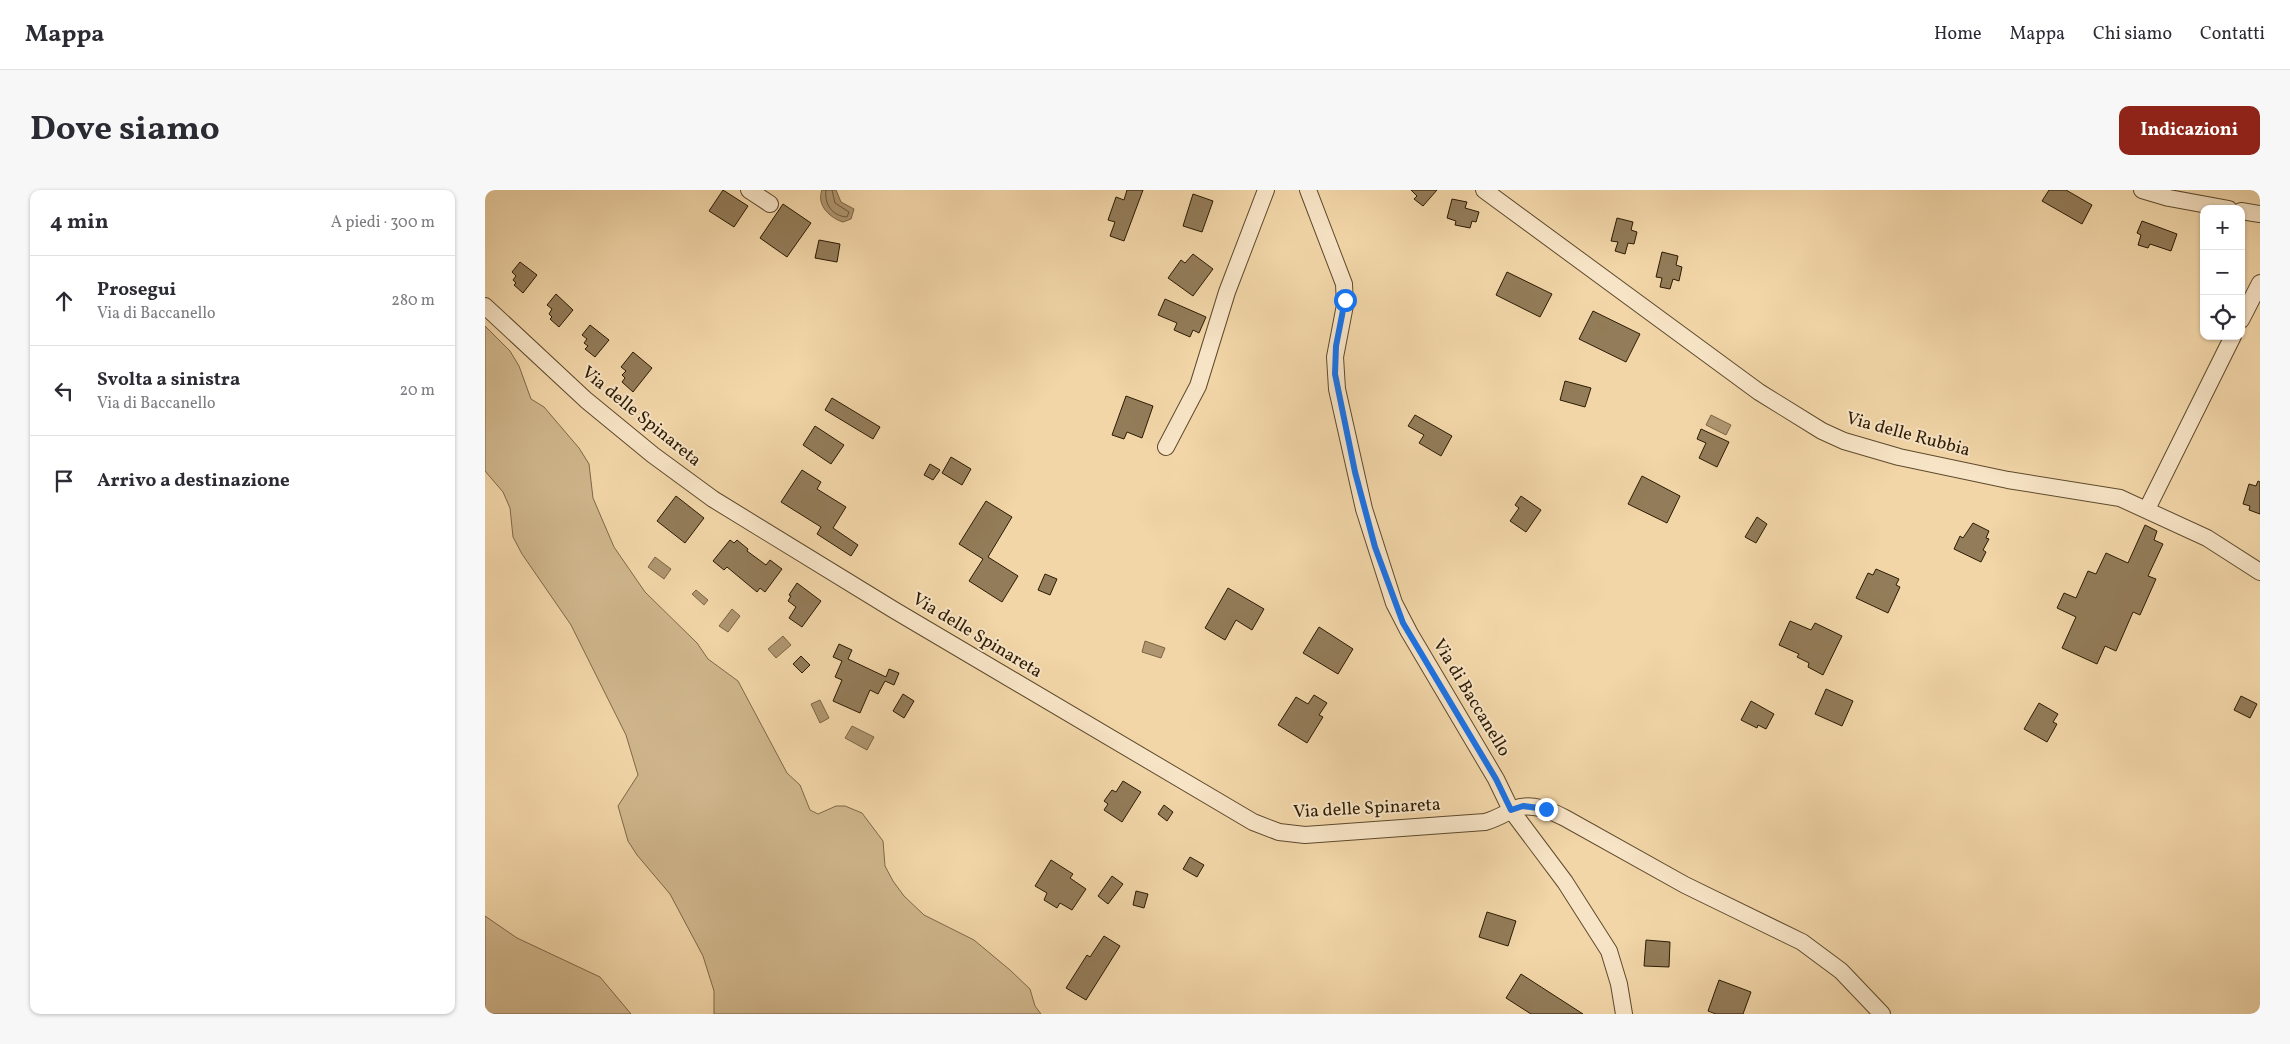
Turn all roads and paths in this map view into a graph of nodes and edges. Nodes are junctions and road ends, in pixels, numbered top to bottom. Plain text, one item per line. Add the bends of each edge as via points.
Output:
1 (749, 190) edge
2 (1266, 190) edge
3 (1308, 190) edge
4 (1484, 190) edge
5 (2141, 190) edge
6 (770, 204) dead end
7 (2207, 205) edge
8 (2245, 212) edge
9 (2260, 214) edge
10 (2260, 283) edge
11 (485, 306) edge
12 (2245, 312) edge
13 (2231, 340) edge
14 (1166, 448) dead end
15 (2147, 509) junction
16 (2260, 572) edge
17 (1511, 810) junction
18 (1624, 1014) edge
19 (1882, 1014) edge

1 - 6 street
2 - 14 street via 1227,292 1200,381
3 - 17 street, Via di Baccanello via 1345,284 1335,374 1355,472 1375,547 1403,623 1496,779
4 - 15 street, Via delle Rubbia via 1759,392 1822,431 1844,441 1899,456 2008,480 2113,496
5 - 7 street
8 - 9 street
10 - 12 street
11 - 17 street, Via delle Spinareta via 586,400 702,491 894,610 1253,822 1279,832 1305,836 1485,822
13 - 15 street
15 - 16 street, Via delle Rubbia via 2218,544
17 - 18 street, Via di Baccanello via 1565,882 1605,944 1614,966
17 - 19 street via 1529,806 1558,814 1685,885 1794,937 1834,964

